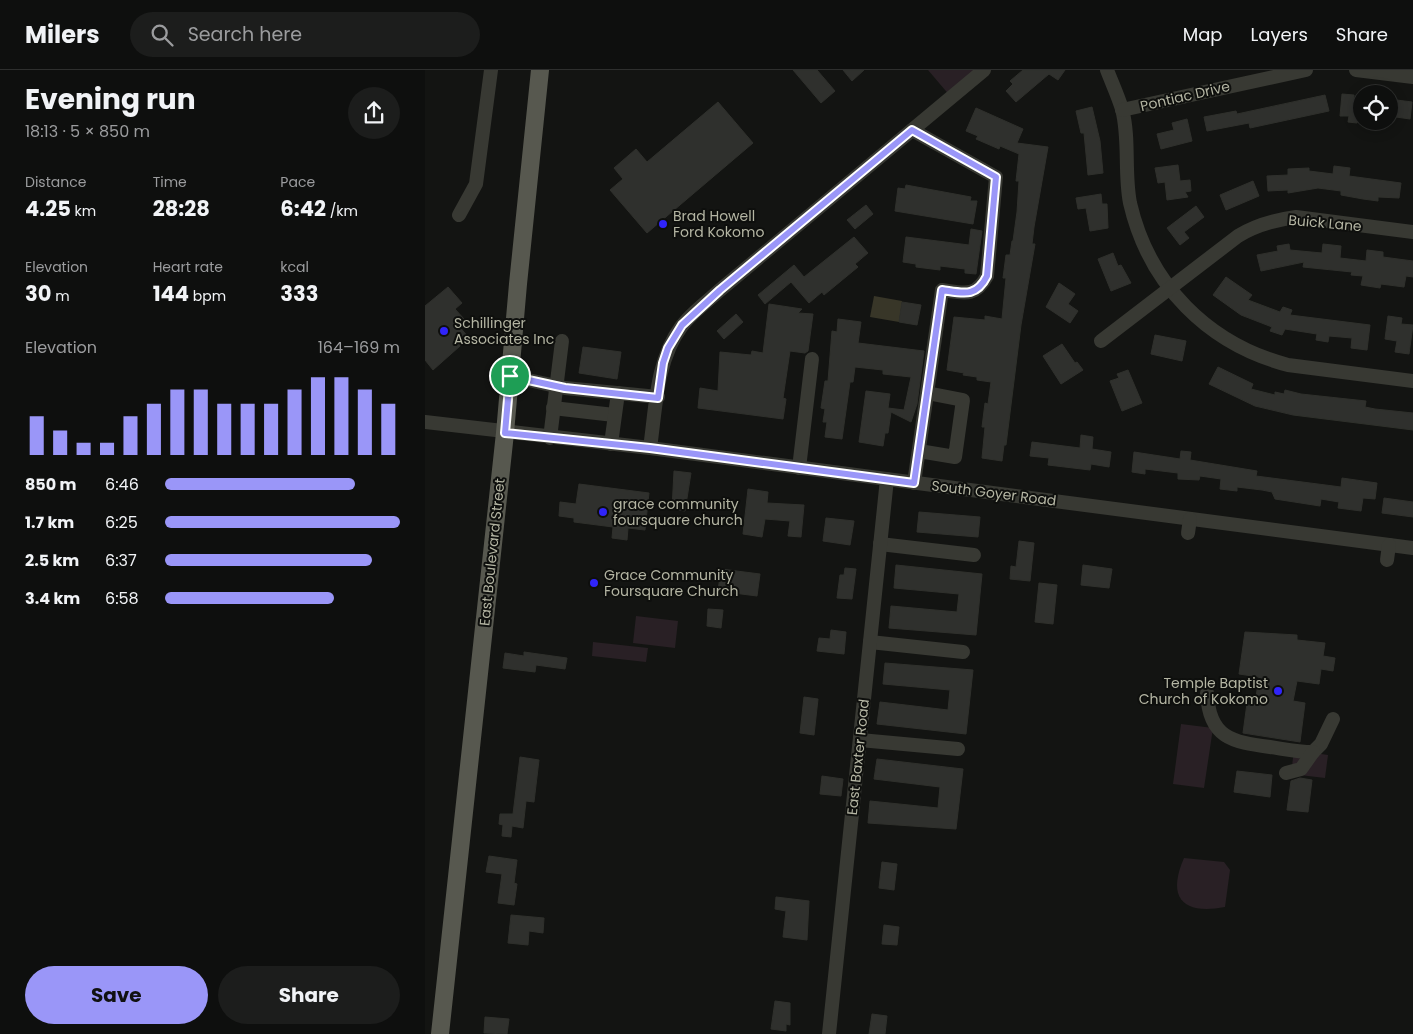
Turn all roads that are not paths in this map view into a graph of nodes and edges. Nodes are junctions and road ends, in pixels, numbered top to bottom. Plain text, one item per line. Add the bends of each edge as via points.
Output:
1 (491, 70) edge
2 (541, 70) edge
3 (984, 70) edge
4 (1107, 70) edge
5 (1306, 70) edge
6 (1356, 70) edge
7 (1413, 77) edge
8 (1122, 110) junction
9 (912, 130) junction
10 (459, 215) dead end
11 (1413, 232) edge
12 (1169, 289) junction
13 (562, 341) dead end
14 (1101, 341) dead end
15 (812, 359) dead end
16 (510, 376) junction
17 (1413, 382) edge
18 (556, 386) junction
19 (617, 393) junction
20 (927, 393) junction
21 (658, 398) junction
22 (553, 408) junction
23 (615, 415) junction
24 (425, 422) edge
25 (505, 433) junction
26 (549, 438) junction
27 (611, 444) junction
28 (650, 448) junction
29 (919, 451) junction
30 (799, 468) junction
31 (887, 479) junction
32 (914, 483) junction
33 (881, 544) junction
34 (1389, 545) junction
35 (1413, 548) edge
36 (974, 555) dead end
37 (1387, 560) dead end
38 (870, 642) junction
39 (963, 652) dead end
40 (1207, 693) dead end
41 (1333, 719) dead end
42 (860, 740) junction
43 (958, 749) dead end
44 (1313, 752) junction
45 (1286, 773) dead end
46 (440, 1034) edge
47 (829, 1034) edge

1 - 10 street via 476,184
2 - 16 main road, East Boulevard Street
3 - 9 street
4 - 8 street
5 - 8 street, Pontiac Drive
6 - 7 street
8 - 12 street via 1130,203 1143,242
9 - 20 street via 996,177 987,276 981,288 969,293 942,290
9 - 21 street via 682,325 665,356
11 - 12 street, Buick Lane via 1296,217 1278,220 1238,236
12 - 14 street, Buick Lane
12 - 17 street via 1199,321 1234,344 1269,360
13 - 18 street
15 - 30 street
16 - 18 street
16 - 25 main road, East Boulevard Street
18 - 19 street
18 - 22 street
19 - 21 street
19 - 23 street
20 - 29 street
20 - 29 street via 963,400 955,457
21 - 28 street
22 - 23 street
22 - 26 street
23 - 27 street
24 - 25 street, South Goyer Road
25 - 26 street, South Goyer Road
25 - 46 main road, East Boulevard Street
26 - 27 street, South Goyer Road
27 - 28 street, South Goyer Road
28 - 30 street, South Goyer Road
29 - 32 street
30 - 31 street, South Goyer Road
31 - 32 street, South Goyer Road
31 - 33 street, East Baxter Road
32 - 34 street, South Goyer Road via 1189,526
33 - 36 street
33 - 38 street, East Baxter Road
34 - 35 street, South Goyer Road
34 - 37 street
38 - 39 street
38 - 42 street, East Baxter Road
40 - 44 street via 1212,719 1230,740
41 - 44 street via 1321,744
42 - 43 street
42 - 47 street, East Baxter Road
44 - 45 street via 1301,769

